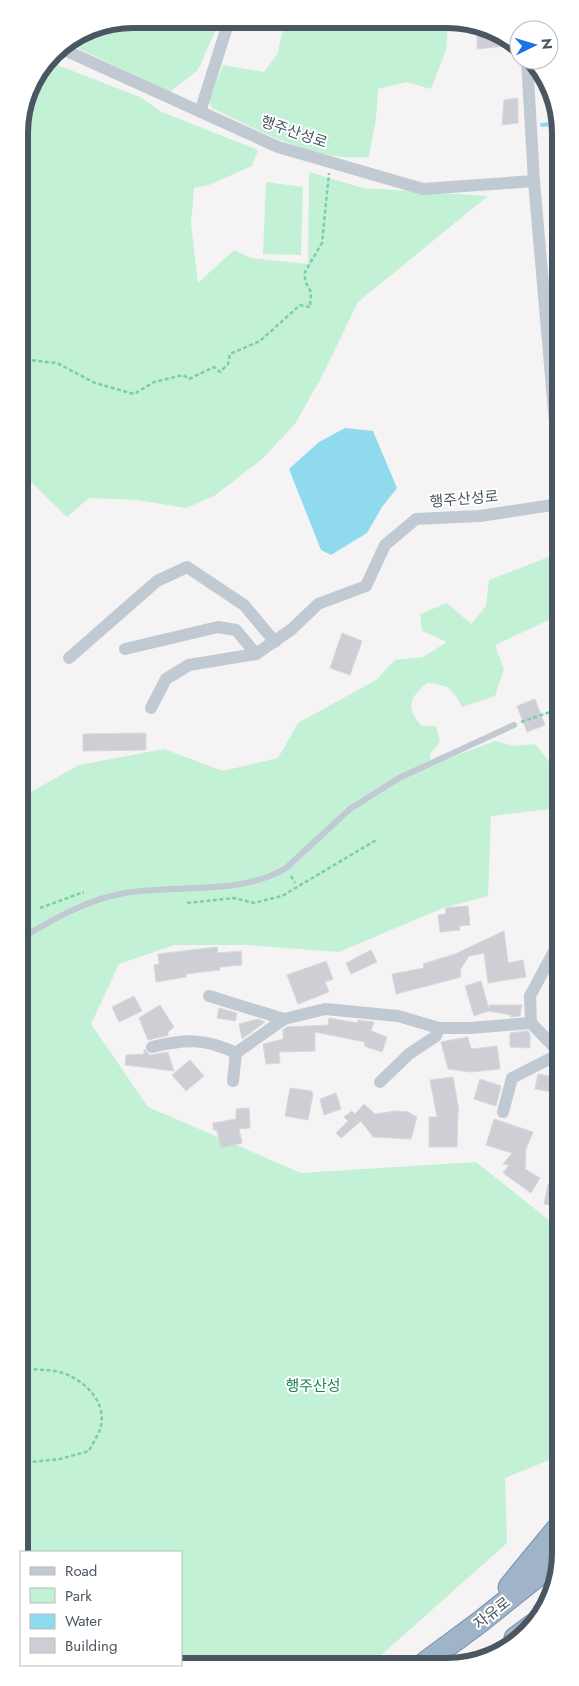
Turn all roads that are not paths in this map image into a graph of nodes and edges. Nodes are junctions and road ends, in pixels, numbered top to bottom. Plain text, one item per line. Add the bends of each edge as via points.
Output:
1 (226, 28) edge
2 (67, 51) edge
3 (528, 70) edge
4 (200, 112) junction
5 (534, 181) junction
6 (552, 386) edge
7 (552, 505) edge
8 (275, 642) junction
9 (125, 649) dead end
10 (256, 654) junction
11 (69, 658) dead end
12 (151, 708) dead end
13 (514, 725) road end
14 (28, 935) edge
15 (551, 956) edge
16 (209, 996) dead end
17 (284, 1019) junction
18 (531, 1023) junction
19 (439, 1028) junction
20 (551, 1045) edge
21 (152, 1047) dead end
22 (236, 1053) junction
23 (551, 1057) edge
24 (233, 1081) dead end
25 (380, 1082) dead end
26 (503, 1112) dead end
27 (551, 1536) edge
28 (550, 1566) edge
29 (480, 1622) junction
30 (431, 1658) edge

1 - 4 street
2 - 4 street, 행주산성로
3 - 5 street
4 - 5 street, 행주산성로 via 278,147 423,188
5 - 6 street
7 - 8 street, 행주산성로 via 480,516 416,520 385,545 366,586 318,604
8 - 10 street, 행주산성로
8 - 11 street via 244,605 188,567 157,581
9 - 10 street via 218,627 236,630
10 - 12 street, 행주산성로 via 189,665 166,679
13 - 14 lane via 399,778 350,809 278,873 228,885 138,891 108,897 80,905
15 - 18 street via 530,996
16 - 17 street
17 - 19 street via 325,1009 398,1016
17 - 22 street
18 - 19 street
18 - 20 street
19 - 25 street via 436,1036 409,1054
21 - 22 street via 182,1040 218,1044
22 - 24 street
23 - 26 street via 512,1078
27 - 29 highway
28 - 29 highway, 자유로
29 - 30 highway, 자유로

